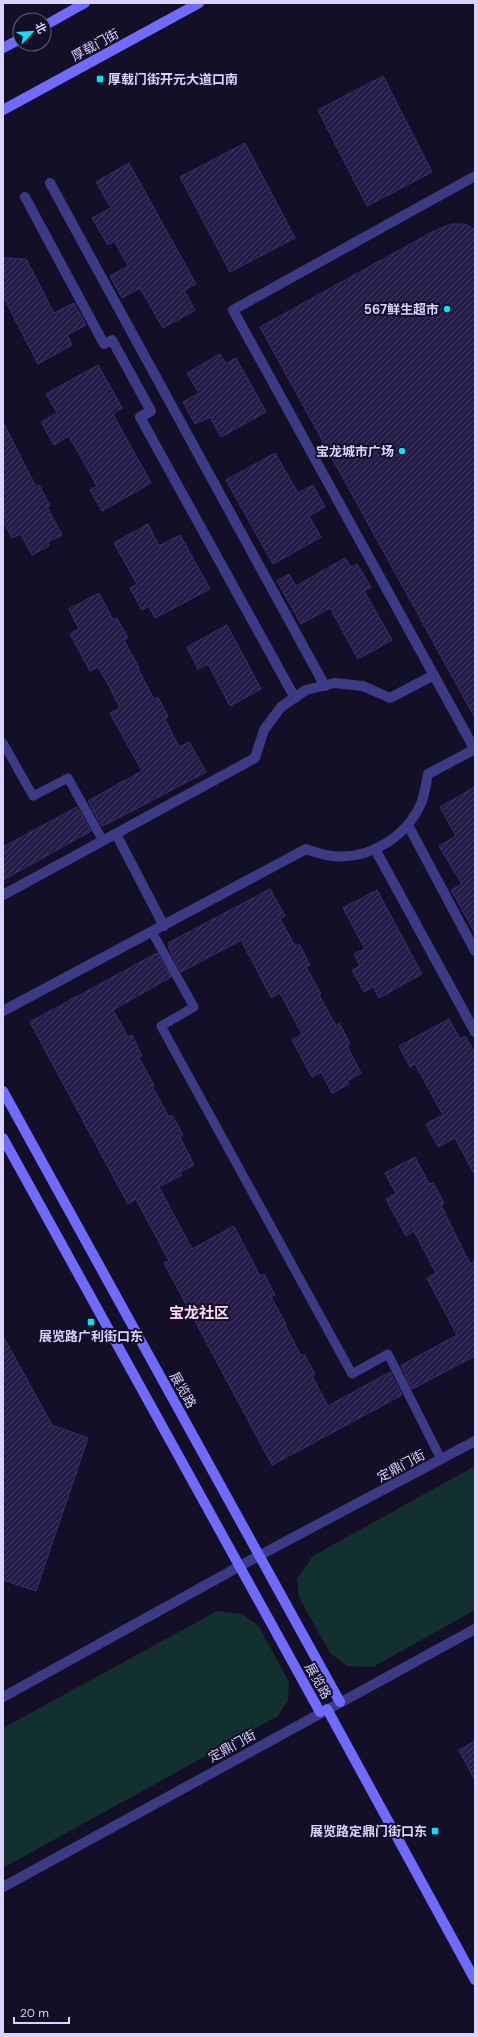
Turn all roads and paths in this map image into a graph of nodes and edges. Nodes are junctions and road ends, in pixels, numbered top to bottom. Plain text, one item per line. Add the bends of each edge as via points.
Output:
1 (85, 3) edge
2 (199, 3) edge
3 (52, 22) edge
4 (12, 43) edge
5 (3, 48) edge
6 (3, 110) edge
7 (474, 179) edge
8 (50, 183) dead end
9 (25, 197) dead end
10 (434, 675) junction
11 (325, 686) junction
12 (295, 698) junction
13 (3, 743) edge
14 (475, 749) edge
15 (408, 825) junction
16 (116, 834) junction
17 (103, 841) junction
18 (375, 849) junction
19 (3, 895) edge
20 (164, 926) junction
21 (152, 932) junction
22 (475, 952) edge
23 (3, 1011) edge
24 (475, 1032) edge
25 (3, 1091) edge
26 (3, 1138) edge
27 (475, 1441) edge
28 (441, 1459) junction
29 (260, 1556) junction
30 (240, 1567) junction
31 (475, 1629) edge
32 (3, 1698) edge
33 (340, 1702) junction
34 (324, 1710) junction
35 (3, 1887) edge
36 (475, 1980) edge

1 - 3 street
2 - 6 street, 厚载门街
4 - 5 street
7 - 10 street via 233,310
8 - 11 street
9 - 12 street via 104,344 112,340 151,411 140,418
10 - 11 street via 390,698 363,686 334,683
10 - 14 street
11 - 12 street via 306,690
12 - 16 street via 281,707 264,730 255,758
13 - 17 lane via 33,796 68,778
14 - 15 street via 428,774 422,801
15 - 18 street via 387,844
15 - 22 street
16 - 17 street
16 - 20 street
17 - 19 street
18 - 20 street via 361,854 334,856 306,849
18 - 24 street
20 - 21 street
21 - 23 street
21 - 28 lane via 194,1007 161,1026 352,1374 388,1354
25 - 29 street, 展览路
26 - 30 street, 展览路
27 - 28 street, 定鼎门街
28 - 29 street, 定鼎门街
29 - 30 street, 定鼎门街
29 - 33 street, 展览路
30 - 32 street, 定鼎门街
30 - 34 street, 展览路
31 - 33 street, 定鼎门街
33 - 34 street, 定鼎门街
34 - 35 street, 定鼎门街
34 - 36 street, 展览路

